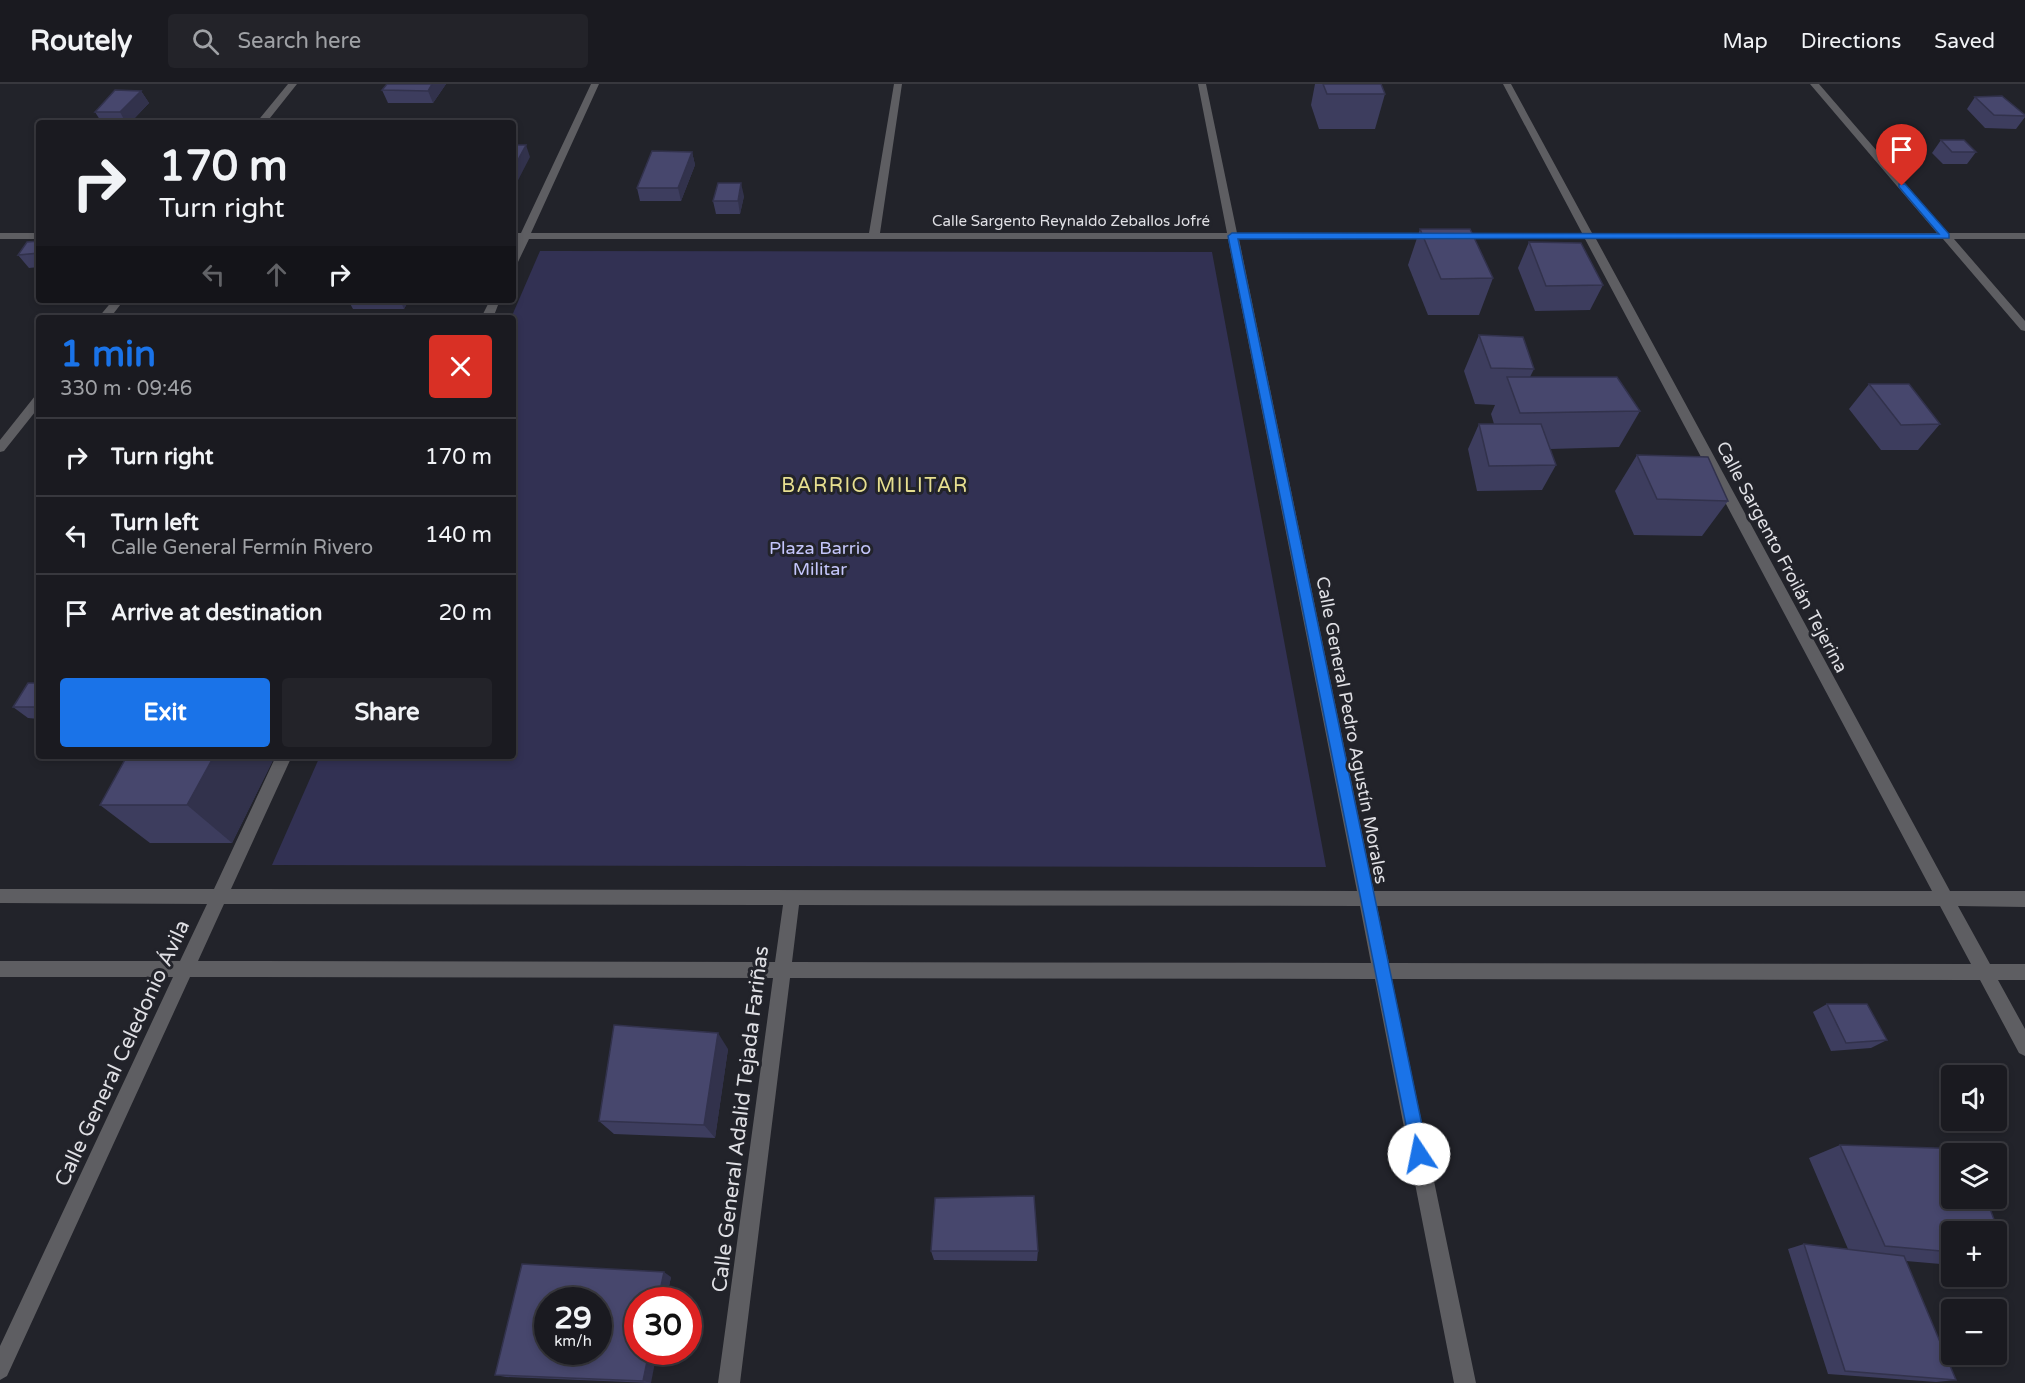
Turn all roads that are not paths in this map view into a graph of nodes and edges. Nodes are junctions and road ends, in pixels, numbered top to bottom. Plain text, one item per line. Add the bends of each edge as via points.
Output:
1 (293, 84) edge
2 (595, 84) edge
3 (898, 84) edge
4 (1202, 84) edge
5 (1507, 84) edge
6 (1814, 84) edge
7 (263, 120) edge
8 (0, 236) edge
9 (36, 236) edge
10 (516, 236) edge
11 (525, 236) junction
12 (874, 236) junction
13 (1232, 236) junction
14 (1589, 236) junction
15 (1946, 236) junction
16 (2025, 236) edge
17 (516, 256) edge
18 (116, 303) edge
19 (106, 315) edge
20 (2025, 328) edge
21 (36, 403) edge
22 (0, 448) edge
23 (283, 759) edge
24 (0, 896) edge
25 (219, 897) junction
26 (792, 897) junction
27 (1366, 898) junction
28 (1945, 899) junction
29 (2025, 899) edge
30 (0, 969) edge
31 (185, 969) junction
32 (782, 970) junction
33 (1382, 971) junction
34 (1984, 972) junction
35 (2025, 972) edge
36 (2025, 1047) edge
37 (0, 1369) edge
38 (729, 1383) edge
39 (1465, 1383) edge

1 - 7 street
2 - 11 street
3 - 12 street
4 - 13 street, Calle General Pedro Agustín Morales
5 - 14 street, Calle Sargento Froilán Tejerina
6 - 15 street
8 - 9 street
10 - 11 street, Calle Sargento Reynaldo Zeballos Jofré
11 - 12 street, Calle Sargento Reynaldo Zeballos Jofré
11 - 17 street
12 - 13 street, Calle Sargento Reynaldo Zeballos Jofré
13 - 14 street, Calle Sargento Reynaldo Zeballos Jofré
13 - 27 street, Calle General Pedro Agustín Morales
14 - 15 street, Calle Sargento Reynaldo Zeballos Jofré
14 - 28 street, Calle Sargento Froilán Tejerina
15 - 16 street, Calle Sargento Reynaldo Zeballos Jofré
15 - 20 street
18 - 19 street
21 - 22 street
23 - 25 street, Calle General Celedonio Ávila
24 - 25 street
25 - 26 street
25 - 31 street, Calle General Celedonio Ávila
26 - 27 street
26 - 32 street, Calle General Adalid Tejada Fariñas
27 - 28 street
27 - 33 street, Calle General Pedro Agustín Morales
28 - 29 street
28 - 34 street, Calle Sargento Froilán Tejerina
30 - 31 street
31 - 32 street
31 - 37 street, Calle General Celedonio Ávila
32 - 33 street
32 - 38 street, Calle General Adalid Tejada Fariñas
33 - 34 street
33 - 39 street, Calle General Pedro Agustín Morales
34 - 35 street
34 - 36 street, Calle Sargento Froilán Tejerina

